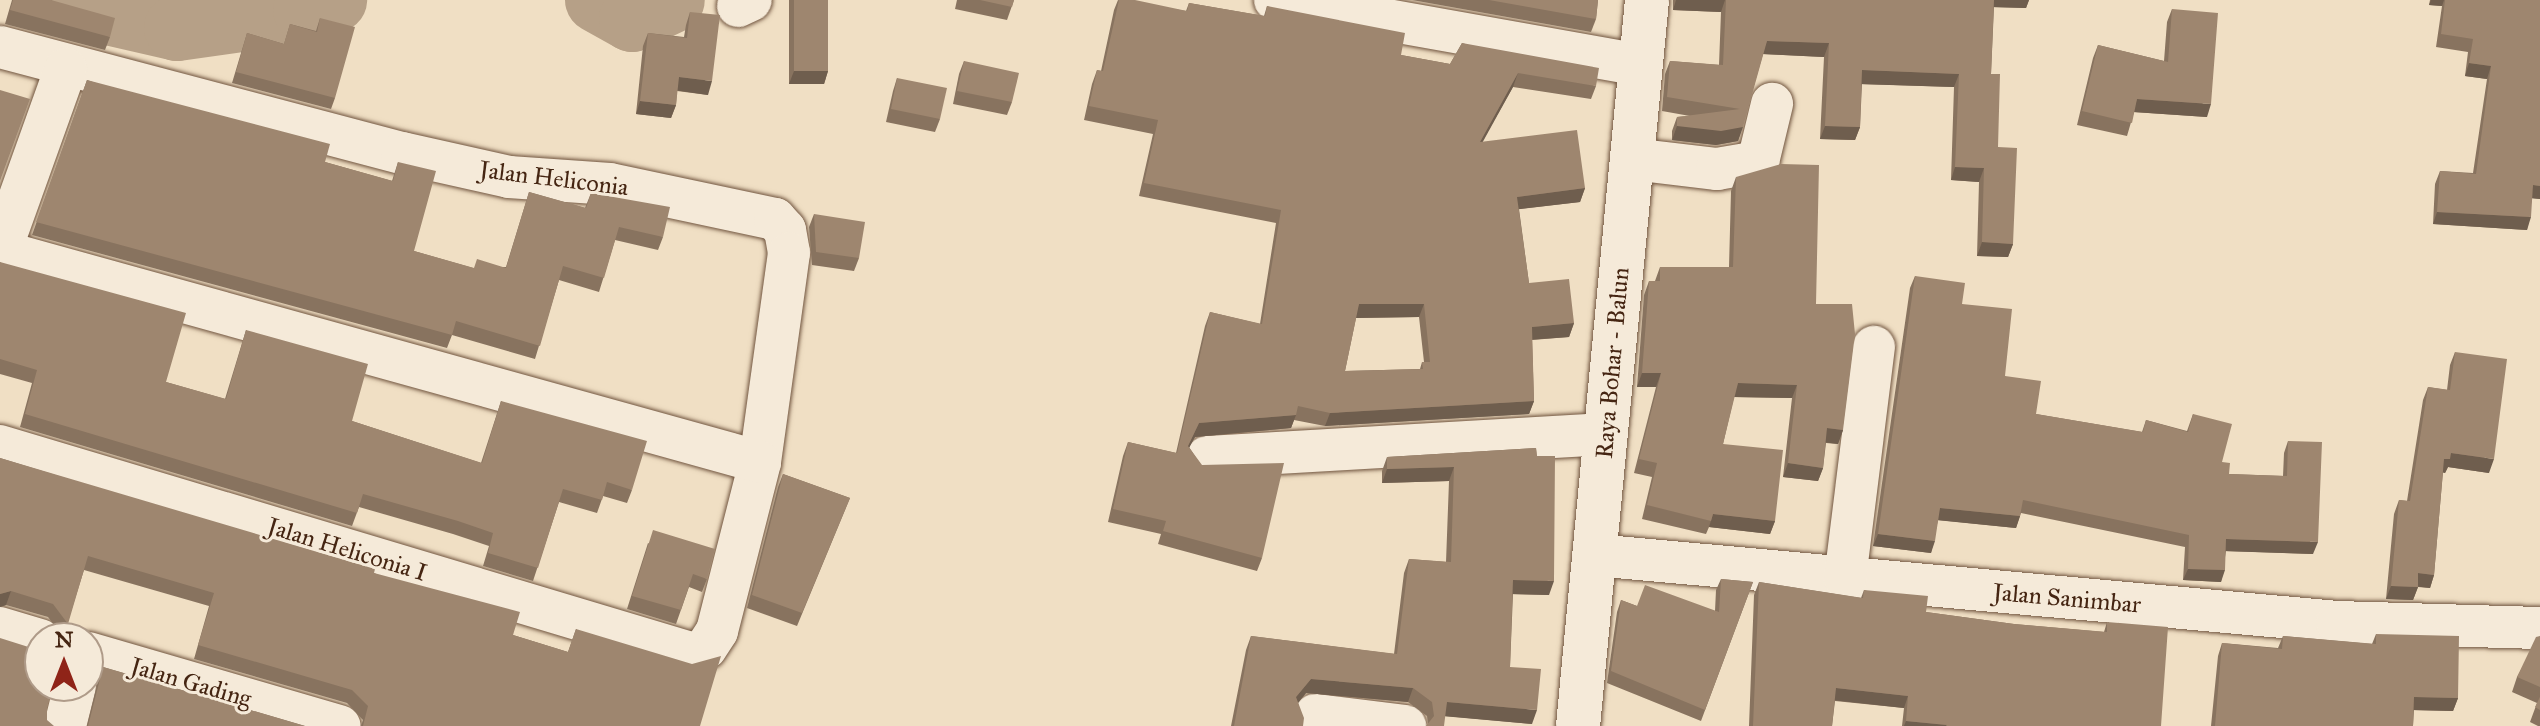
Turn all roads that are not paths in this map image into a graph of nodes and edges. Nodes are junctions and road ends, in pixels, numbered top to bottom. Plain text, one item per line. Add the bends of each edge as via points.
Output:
1 (1275, 0) edge
2 (1647, 0) edge
3 (0, 47) edge
4 (1641, 65) junction
5 (66, 68) junction
6 (1772, 104) dead end
7 (1632, 159) junction
8 (0, 252) edge
9 (1874, 347) dead end
10 (1606, 434) junction
11 (0, 446) edge
12 (1207, 457) dead end
13 (760, 462) junction
14 (1594, 555) junction
15 (1845, 579) junction
16 (0, 628) edge
17 (2540, 628) edge
18 (24, 635) edge
19 (104, 658) edge
20 (71, 702) edge
21 (1315, 715) dead end
22 (65, 726) edge
23 (340, 726) edge
24 (1405, 726) edge
25 (1578, 726) edge

1 - 4 street
2 - 4 street, Raya Bohar - Balun
3 - 5 street, Jalan Heliconia
4 - 7 street, Raya Bohar - Balun
5 - 8 street
5 - 13 street, Jalan Heliconia via 509,177 610,184 775,219 785,230 789,253
6 - 7 street via 1758,162 1717,169
7 - 10 street, Raya Bohar - Balun
8 - 13 street
9 - 15 street
10 - 12 street
10 - 14 street, Raya Bohar - Balun
11 - 13 street, Jalan Heliconia I via 694,654 706,648 717,631
14 - 15 street, Jalan Sanimbar
14 - 25 street, Raya Bohar - Balun
15 - 17 street, Jalan Sanimbar via 2337,622
16 - 18 street
19 - 23 street, Jalan Gading
20 - 22 street
21 - 24 street

